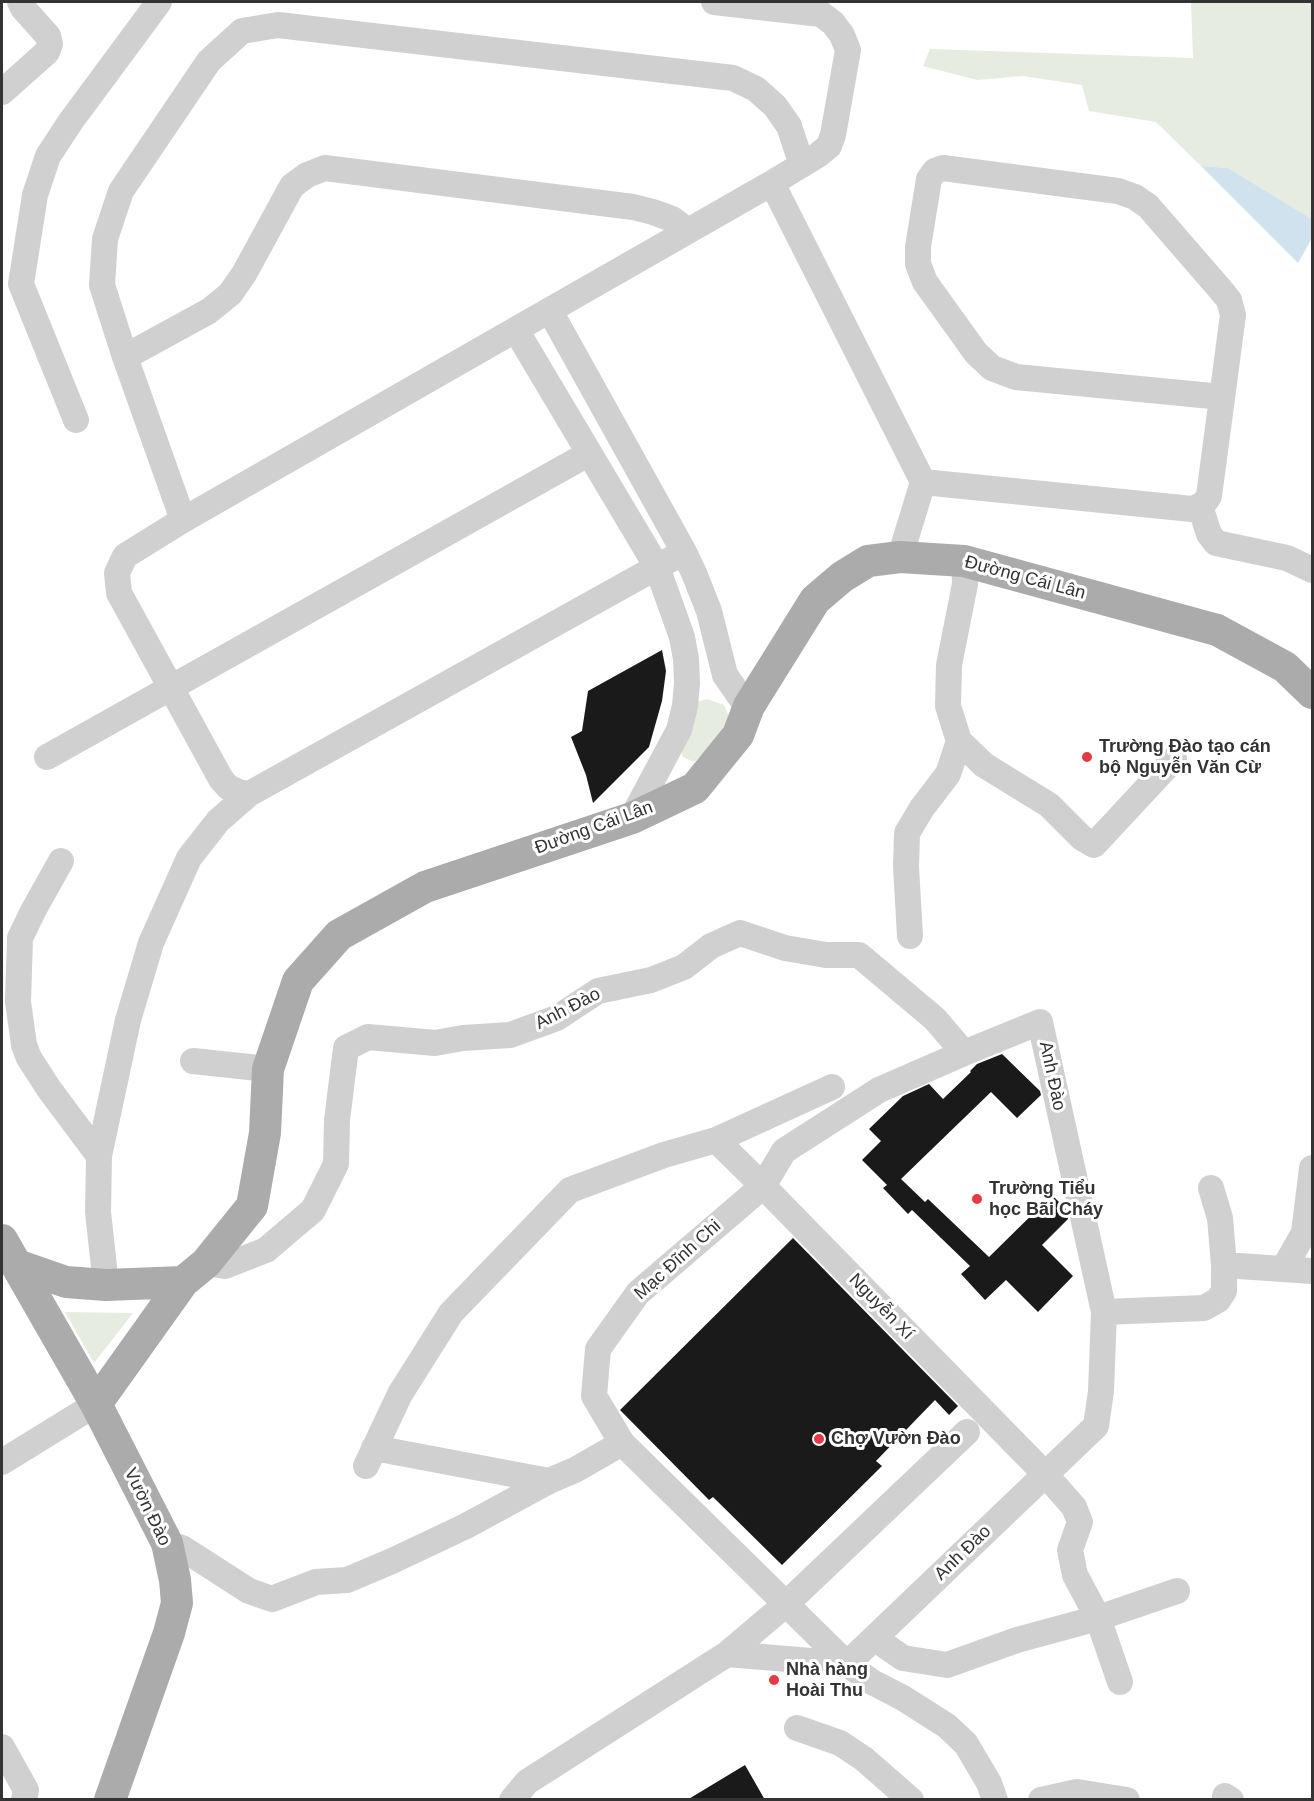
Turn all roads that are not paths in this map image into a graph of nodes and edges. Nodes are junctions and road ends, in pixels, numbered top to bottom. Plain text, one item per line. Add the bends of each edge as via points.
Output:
1 (20, 2) edge
2 (159, 2) edge
3 (714, 2) edge
4 (2, 92) edge
5 (802, 165) junction
6 (772, 183) junction
7 (688, 231) junction
8 (550, 311) junction
9 (516, 330) junction
10 (125, 357) junction
11 (1222, 398) junction
12 (76, 420) dead end
13 (588, 454) junction
14 (922, 482) junction
15 (1200, 506) junction
16 (183, 520) junction
17 (684, 552) junction
18 (900, 557) junction
19 (964, 561) junction
20 (657, 567) junction
21 (1312, 570) edge
22 (725, 675) junction
23 (687, 683) junction
24 (171, 687) junction
25 (1312, 693) edge
26 (749, 706) junction
27 (959, 741) junction
28 (47, 757) dead end
29 (1174, 759) dead end
30 (249, 794) junction
31 (632, 818) junction
32 (61, 861) dead end
33 (910, 936) dead end
34 (964, 1053) junction
35 (193, 1061) dead end
36 (268, 1069) junction
37 (832, 1087) dead end
38 (716, 1140) junction
39 (99, 1156) junction
40 (1312, 1168) edge
41 (763, 1186) junction
42 (1211, 1188) dead end
43 (1308, 1233) edge
44 (9, 1253) edge
45 (1224, 1265) junction
46 (1284, 1268) junction
47 (1312, 1271) edge
48 (194, 1273) junction
49 (106, 1285) junction
50 (1104, 1312) junction
51 (96, 1404) junction
52 (967, 1432) dead end
53 (622, 1443) junction
54 (2, 1462) edge
55 (1045, 1474) junction
56 (549, 1481) junction
57 (166, 1543) junction
58 (1177, 1591) dead end
59 (786, 1604) junction
60 (1098, 1618) junction
61 (874, 1638) junction
62 (727, 1654) junction
63 (847, 1664) junction
64 (1120, 1682) dead end
65 (797, 1728) dead end
66 (2, 1747) edge
67 (24, 1800) edge
68 (110, 1800) edge
69 (512, 1800) edge
70 (911, 1800) edge
71 (994, 1800) edge
72 (1041, 1800) edge
73 (1127, 1800) edge

1 - 4 street via 48,36 50,44 47,52
2 - 12 street via 48,156 35,195 21,284
3 - 5 street via 821,14 842,35 848,50 833,135 829,146
5 - 6 street
5 - 10 street via 789,126 775,106 733,78 278,25 242,31 209,61 121,191 105,239 102,285
6 - 7 street
6 - 14 street
7 - 8 street
7 - 10 street via 672,219 633,207 325,168 292,186 230,294
8 - 9 street
8 - 17 street
9 - 13 street
9 - 16 street
10 - 16 street
11 - 11 street via 1233,315 1228,300 1148,207 1118,190 944,168 935,171 929,179 918,264 926,282 976,353 992,368 1016,377
11 - 15 street via 1209,496
13 - 20 street
13 - 24 street
14 - 15 street
14 - 18 street
15 - 21 street via 1216,543 1287,558
16 - 24 street via 125,556 117,573 119,593
17 - 20 street
17 - 22 street via 709,611
18 - 19 main road, Đường Cái Lân
18 - 26 main road, Đường Cái Lân via 868,561 816,600
19 - 25 main road, Đường Cái Lân via 1217,630 1285,667
19 - 27 street via 965,584 949,665 948,706
20 - 23 street via 682,637
20 - 30 street
22 - 23 street
22 - 26 street
23 - 31 street via 679,730
24 - 28 street
24 - 30 street via 221,779 228,787
26 - 31 main road, Đường Cái Lân via 738,735 695,788
27 - 29 street via 984,765 1049,805 1094,845
27 - 33 street via 948,774 907,833
30 - 39 street via 218,821 189,858 151,942 128,1020
31 - 36 main road, Đường Cái Lân via 425,887 339,935 298,981
32 - 39 street via 20,938 18,1002 29,1058
34 - 41 street, Mạc Đĩnh Chi via 879,1090 784,1151
34 - 48 street, Anh Đào via 935,1019 859,954 826,955 785,948 740,933 711,946 684,967 651,980 598,992 557,1018 510,1035 435,1043 368,1037 346,1048 336,1164 313,1210 266,1250
34 - 50 street, Anh Đào via 1040,1022
35 - 36 street
36 - 48 main road, Đường Cái Lân via 265,1133 252,1206
37 - 38 street
38 - 41 street, Nguyễn Xí
38 - 56 street via 570,1190 451,1313 400,1394 370,1457
39 - 49 street via 98,1212
40 - 43 street
41 - 53 street, Mạc Đĩnh Chi via 638,1293 598,1349 594,1396
41 - 55 street, Nguyễn Xí
42 - 45 street via 1220,1218
43 - 46 street
44 - 49 main road via 66,1282
44 - 51 main road, Vườn Đào
45 - 46 street
45 - 50 street via 1224,1291 1204,1308
46 - 47 street
48 - 49 main road
48 - 51 main road, Đường Cái Lân
50 - 55 street, Anh Đào via 1096,1426
51 - 54 street
51 - 57 main road, Vườn Đào
52 - 59 street
53 - 56 street
53 - 59 street, Mạc Đĩnh Chi
55 - 60 street, Nguyễn Xí via 1074,1508 1080,1522 1070,1550 1075,1575
55 - 61 street, Anh Đào
56 - 57 street via 392,1561 347,1580 316,1582 272,1599 249,1591 182,1548
57 - 68 main road, Vườn Đào via 177,1603
58 - 60 street
59 - 62 street
59 - 63 street, Mạc Đĩnh Chi
60 - 61 street via 1017,1640 947,1665 903,1658
60 - 64 street
61 - 63 street, Anh Đào
62 - 63 street
62 - 69 street via 527,1782
63 - 71 street, Mạc Đĩnh Chi via 947,1726 966,1743 989,1783
65 - 70 street via 840,1743
66 - 67 street via 26,1790
72 - 73 street via 1077,1792

